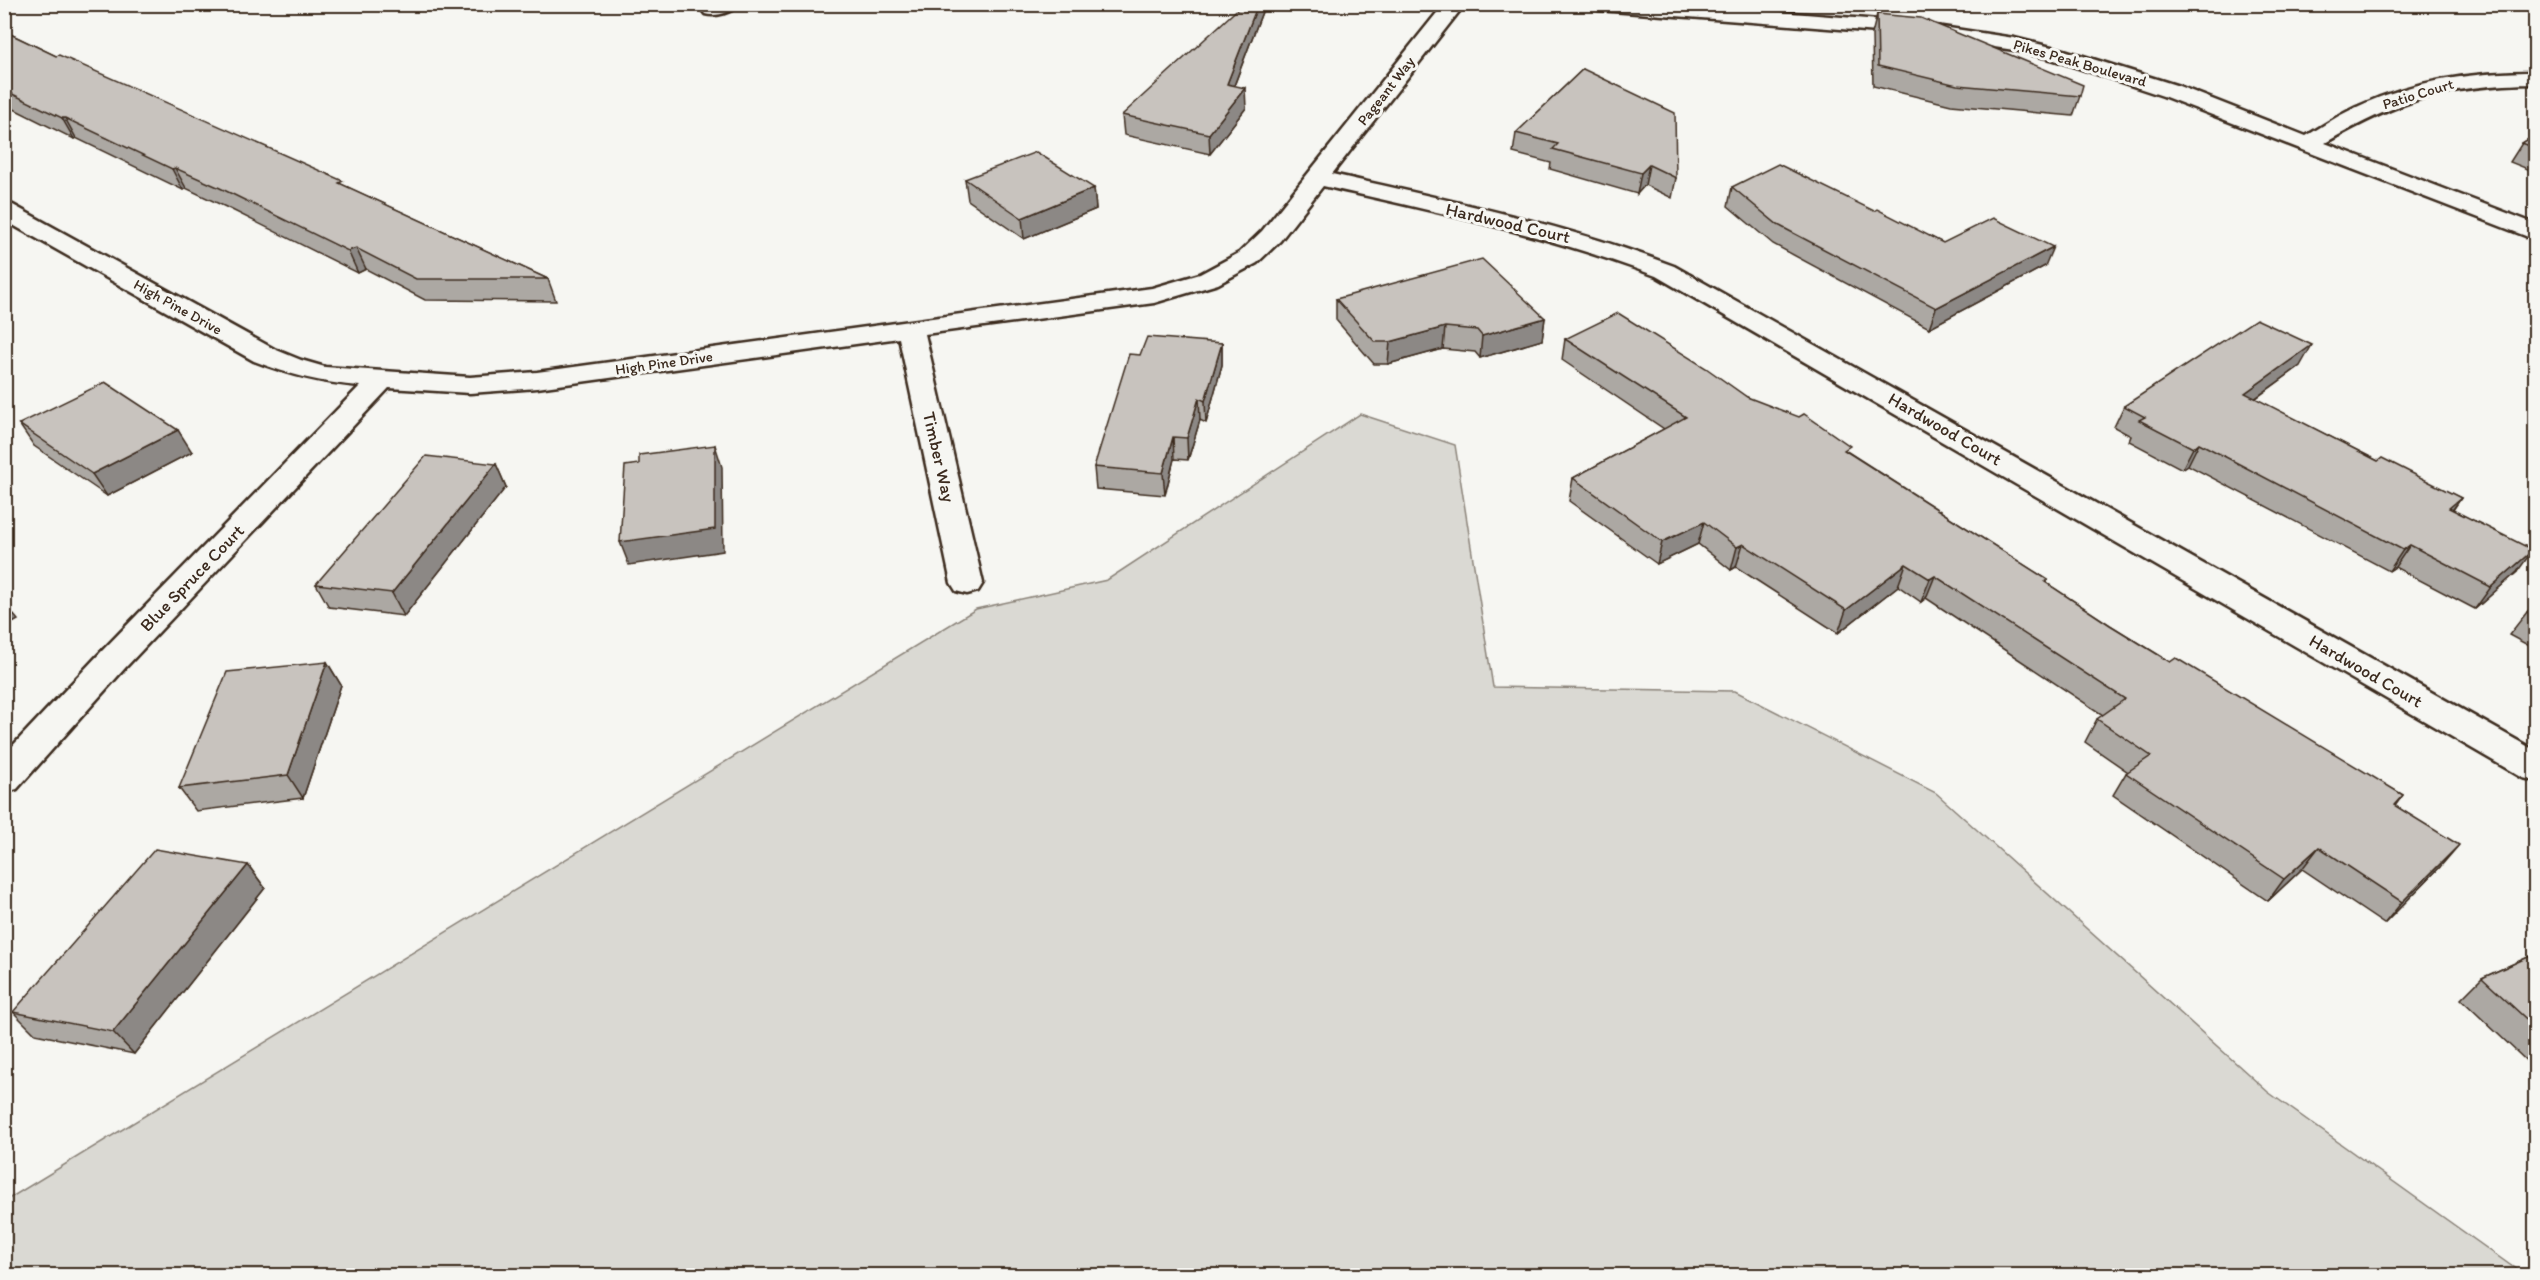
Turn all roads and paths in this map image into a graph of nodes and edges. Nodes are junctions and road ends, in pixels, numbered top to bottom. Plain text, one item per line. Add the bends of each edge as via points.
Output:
1 (1455, 4) edge
2 (1599, 4) edge
3 (2535, 78) edge
4 (2309, 143) junction
5 (1318, 178) junction
6 (4, 210) edge
7 (2535, 233) edge
8 (911, 330) junction
9 (382, 379) junction
10 (967, 583) dead end
11 (2535, 768) edge
12 (4, 779) edge

1 - 5 street, Pageant Way
2 - 4 street, Pikes Peak Boulevard via 1916,29 2014,44 2102,66
3 - 4 street, Patio Court via 2496,77 2437,86 2365,111
4 - 7 street, Pikes Peak Boulevard
5 - 8 street, High Pine Drive via 1248,258 1209,279 1154,295
5 - 11 street, Hardwood Court via 1579,240 1665,271
6 - 9 street, High Pine Drive via 264,355 324,375
8 - 9 street, High Pine Drive via 537,380 470,385
8 - 10 street, Timber Way
9 - 12 street, Blue Spruce Court

